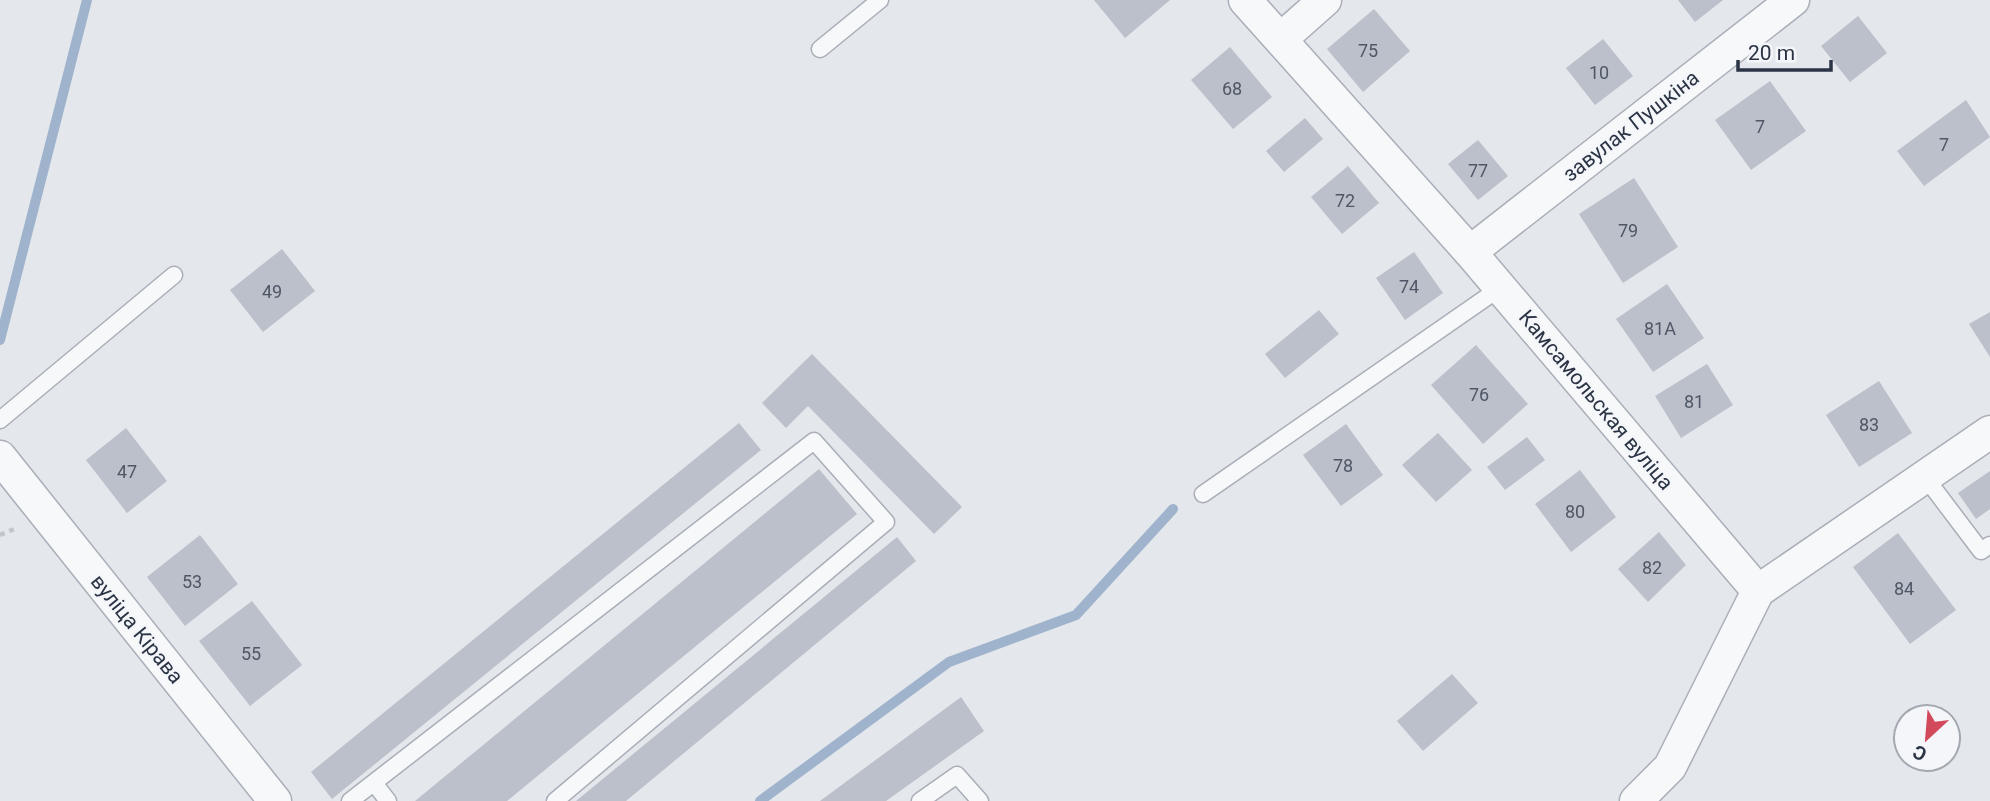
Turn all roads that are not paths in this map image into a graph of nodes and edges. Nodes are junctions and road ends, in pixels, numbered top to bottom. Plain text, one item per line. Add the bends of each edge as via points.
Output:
1 (880, 0) edge
2 (1245, 0) edge
3 (1325, 0) edge
4 (1793, 0) edge
5 (1281, 39) junction
6 (820, 49) dead end
7 (1470, 252) junction
8 (174, 275) dead end
9 (1500, 288) junction
10 (0, 420) edge
11 (1990, 432) edge
12 (0, 457) edge
13 (1925, 477) junction
14 (1203, 494) dead end
15 (1990, 545) edge
16 (1758, 591) junction
17 (374, 783) junction
18 (275, 801) edge
19 (350, 801) edge
20 (388, 801) edge
21 (555, 801) edge
22 (920, 801) edge
23 (980, 801) edge
24 (1636, 801) edge

1 - 6 lane
2 - 5 street, Камсамольская вуліца
3 - 5 street
4 - 7 street, завулак Пушкіна
5 - 7 street, Камсамольская вуліца
7 - 9 street, Камсамольская вуліца
8 - 10 lane
9 - 14 lane
9 - 16 street, Камсамольская вуліца
11 - 13 street
12 - 18 street, вуліца Кірава
13 - 15 lane via 1980,551
13 - 16 street
16 - 24 street via 1670,767
17 - 19 lane
17 - 20 lane
17 - 21 lane via 814,441 886,522
22 - 23 lane via 957,775

